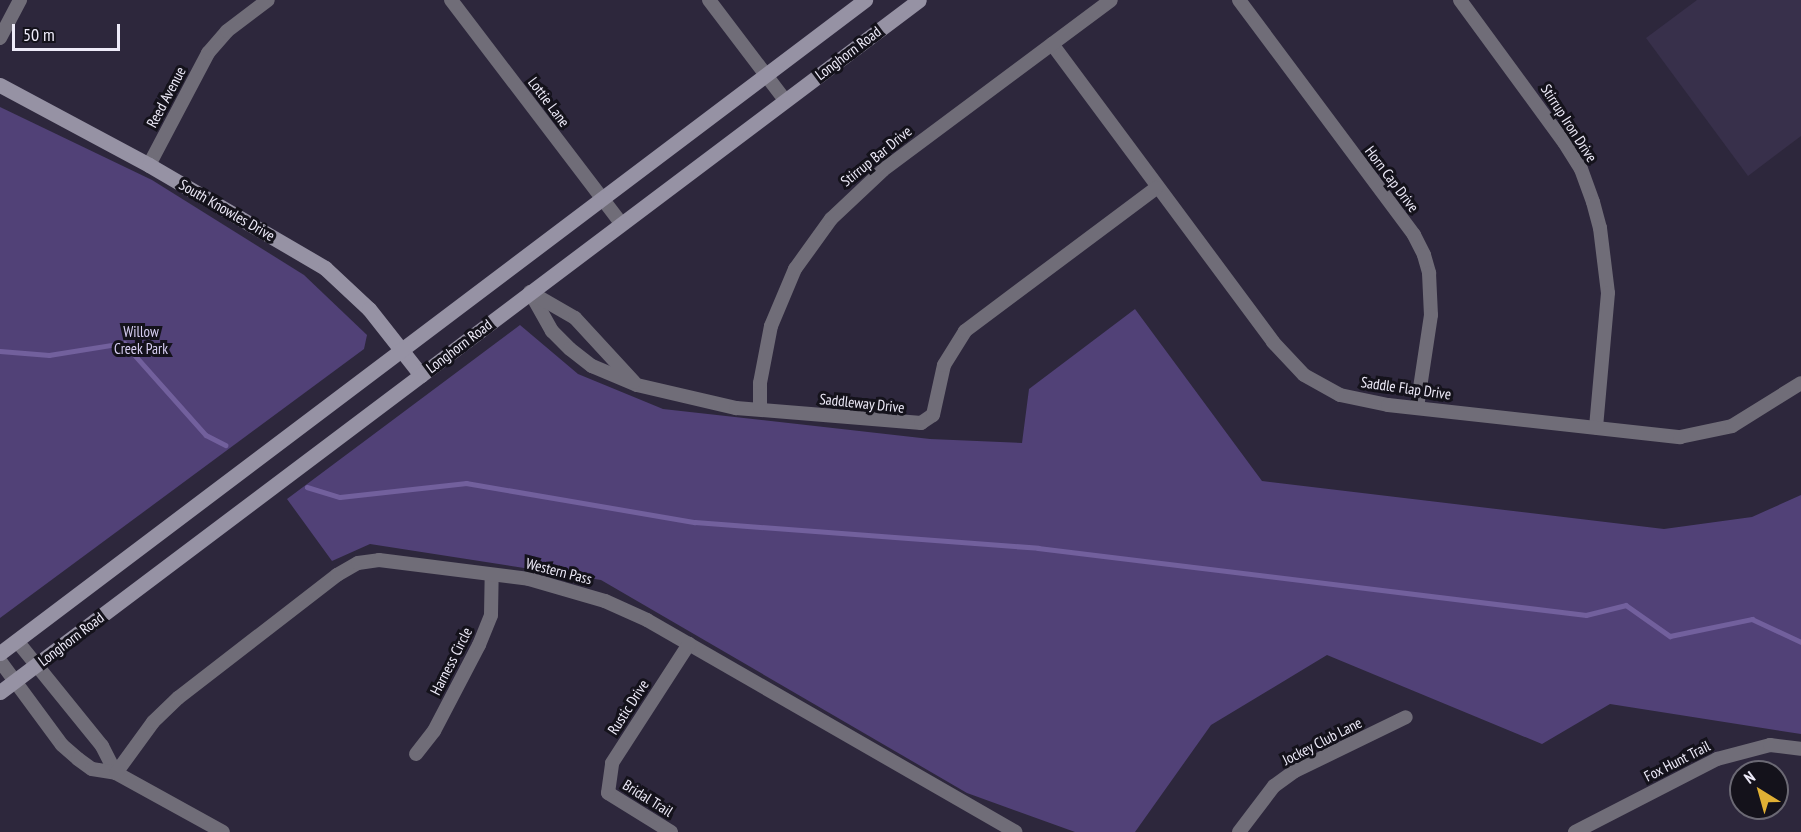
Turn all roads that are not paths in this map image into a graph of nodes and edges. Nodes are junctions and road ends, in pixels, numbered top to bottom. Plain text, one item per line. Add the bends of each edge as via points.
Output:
1 (20, 0) edge
2 (268, 0) edge
3 (451, 0) edge
4 (709, 0) edge
5 (865, 0) edge
6 (919, 0) edge
7 (1112, 0) edge
8 (1239, 0) edge
9 (1460, 0) edge
10 (0, 38) edge
11 (1052, 44) junction
12 (766, 75) junction
13 (0, 85) edge
14 (786, 100) junction
15 (149, 165) junction
16 (1156, 188) junction
17 (602, 198) junction
18 (621, 223) junction
19 (530, 292) junction
20 (400, 348) junction
21 (421, 375) junction
22 (1801, 383) edge
23 (637, 385) junction
24 (760, 408) junction
25 (1417, 408) junction
26 (1596, 427) junction
27 (492, 576) junction
28 (17, 641) junction
29 (689, 644) junction
30 (0, 654) edge
31 (0, 661) edge
32 (35, 666) junction
33 (14, 682) junction
34 (0, 692) edge
35 (1406, 717) dead end
36 (1801, 748) edge
37 (416, 754) dead end
38 (116, 773) junction
39 (608, 793) joint
40 (201, 827) edge
41 (223, 832) edge
42 (671, 832) edge
43 (1015, 832) edge
44 (1239, 832) edge
45 (1575, 832) edge

1 - 10 street
2 - 15 street, Reed Avenue via 227,31 208,52
3 - 17 street, Lottie Lane
4 - 12 street
5 - 12 main road, Longhorn Road
6 - 14 main road, Longhorn Road
7 - 11 street, Stirrup Bar Drive
8 - 25 street, Horn Cap Drive via 1414,235 1424,255 1431,315
9 - 26 street, Stirrup Iron Drive via 1564,142 1581,169 1593,202 1608,293
11 - 16 street, Saddle Flap Drive
11 - 24 street, Stirrup Bar Drive via 883,170 853,195 811,243 795,269 771,326 760,383
12 - 14 street
12 - 17 main road, Longhorn Road
13 - 15 main road, South Knowles Drive
14 - 18 main road, Longhorn Road
15 - 20 main road, South Knowles Drive via 325,268 369,309
16 - 24 street, Saddleway Drive via 965,331 944,365 933,415 921,423
16 - 25 street, Saddle Flap Drive via 1273,342 1304,375 1340,395
17 - 18 street, Lottie Lane
17 - 20 main road, Longhorn Road
18 - 19 main road, Longhorn Road
19 - 21 main road, Longhorn Road
19 - 23 street via 575,318
19 - 23 street, Saddleway Drive via 552,331 570,349 592,366
20 - 21 main road, South Knowles Drive
20 - 28 main road, Longhorn Road
21 - 32 main road, Longhorn Road
22 - 26 street, Saddle Flap Drive via 1756,415 1706,435 1680,437
23 - 24 street, Saddleway Drive via 699,402
25 - 26 street, Saddle Flap Drive
27 - 29 street, Western Pass via 529,579 584,593 647,620
27 - 37 street, Harness Circle via 491,615 479,645 434,731
27 - 38 street, Western Pass via 379,560 358,563 178,698 153,722
28 - 30 main road, Longhorn Road
28 - 32 street
29 - 39 street, Rustic Drive via 612,763
29 - 43 street, Western Pass
31 - 33 street
32 - 33 main road, Longhorn Road
32 - 38 street via 102,746
33 - 34 main road, Longhorn Road
33 - 38 street via 62,745 92,769
35 - 44 street, Jockey Club Lane via 1295,771 1274,786
36 - 45 street, Fox Hunt Trail via 1770,745 1717,759
38 - 40 street
39 - 42 street, Bridal Trail
40 - 41 street

